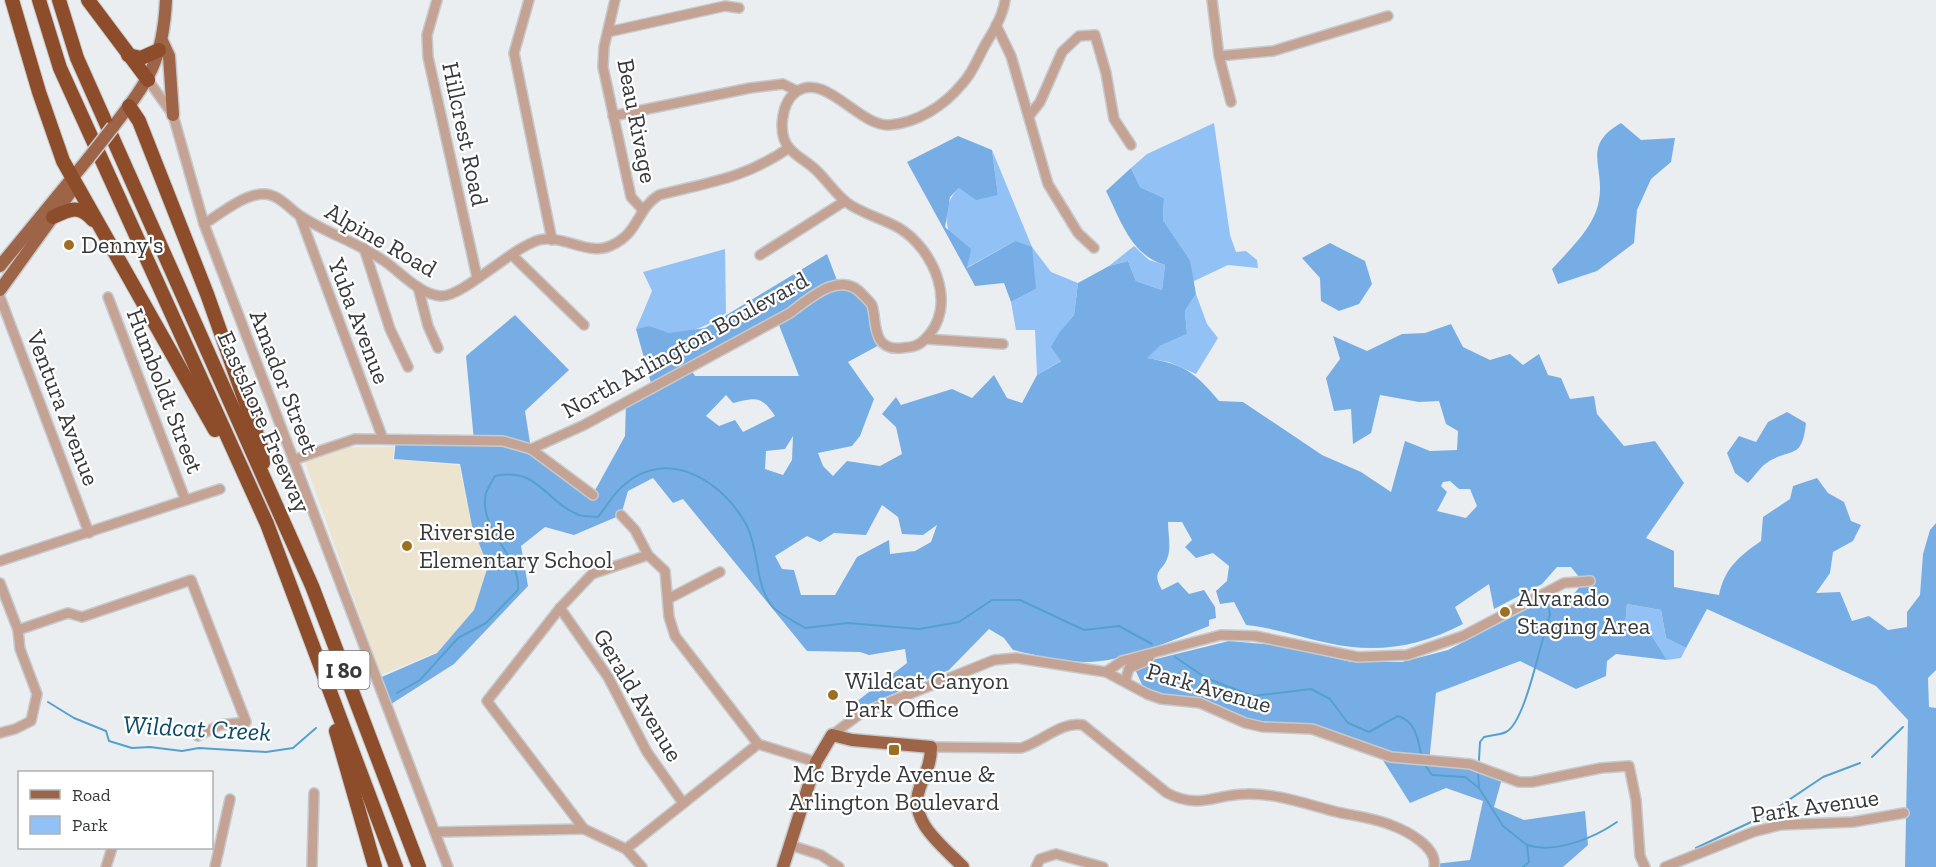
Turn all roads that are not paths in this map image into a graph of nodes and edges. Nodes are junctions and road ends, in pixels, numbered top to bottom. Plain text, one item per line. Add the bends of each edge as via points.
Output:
1 (12, 0) edge
2 (39, 0) edge
3 (59, 0) edge
4 (88, 0) edge
5 (166, 0) edge
6 (436, 0) edge
7 (530, 0) edge
8 (615, 0) edge
9 (1212, 0) edge
10 (1006, 1) edge
11 (739, 8) dead end
12 (1388, 16) dead end
13 (996, 25) junction
14 (608, 32) junction
15 (160, 46) junction
16 (128, 55) junction
17 (1219, 56) junction
18 (148, 80) junction
19 (797, 91) junction
20 (1231, 102) dead end
21 (129, 106) junction
22 (173, 115) junction
23 (614, 116) junction
24 (1029, 116) junction
25 (1131, 145) dead end
26 (789, 148) junction
27 (72, 177) junction
28 (845, 201) junction
29 (643, 210) junction
30 (300, 216) junction
31 (53, 217) junction
32 (204, 224) junction
33 (106, 236) junction
34 (552, 240) junction
35 (364, 248) junction
36 (1094, 248) dead end
37 (512, 255) junction
38 (760, 255) dead end
39 (0, 266) edge
40 (477, 277) junction
41 (418, 287) junction
42 (0, 290) edge
43 (0, 297) edge
44 (108, 297) dead end
45 (584, 325) dead end
46 (926, 339) junction
47 (1003, 344) dead end
48 (438, 348) dead end
49 (408, 366) dead end
50 (383, 439) junction
51 (531, 449) junction
52 (293, 460) junction
53 (264, 475) junction
54 (220, 489) dead end
55 (593, 495) dead end
56 (185, 500) junction
57 (621, 516) dead end
58 (267, 524) junction
59 (89, 533) junction
60 (648, 555) junction
61 (0, 561) edge
62 (720, 572) dead end
63 (1590, 581) dead end
64 (0, 583) edge
65 (668, 599) junction
66 (560, 608) junction
67 (18, 630) junction
68 (1127, 664) junction
69 (321, 667) junction
70 (1106, 672) junction
71 (1125, 682) junction
72 (0, 733) edge
73 (832, 735) junction
74 (198, 736) dead end
75 (758, 744) junction
76 (931, 747) junction
77 (816, 762) junction
78 (314, 793) dead end
79 (230, 799) dead end
80 (683, 803) junction
81 (1904, 813) dead end
82 (584, 829) junction
83 (436, 832) junction
84 (790, 845) junction
85 (112, 849) edge
86 (626, 849) junction
87 (106, 867) edge
88 (215, 867) edge
89 (312, 867) edge
90 (375, 867) edge
91 (396, 867) edge
92 (419, 867) edge
93 (448, 867) edge
94 (642, 867) edge
95 (783, 867) edge
96 (839, 867) edge
97 (963, 867) edge
98 (1036, 867) edge
99 (1100, 867) edge
100 (1434, 867) edge
101 (1645, 867) edge
102 (1665, 867) edge

1 - 27 highway via 42,103
2 - 58 highway, Eastshore Freeway / I 80 via 69,88
3 - 53 highway, Eastshore Freeway / I 80 via 85,78
4 - 16 highway
5 - 15 main road
6 - 40 street, Hillcrest Road via 428,35 428,57
7 - 34 street via 514,53
8 - 14 street, Beau Rivage
9 - 17 street
10 - 13 street
11 - 14 street via 725,6
12 - 17 street via 1273,51
13 - 19 street via 963,84 929,113 906,123 886,125 869,121 829,92 810,87
13 - 24 street via 1011,57
14 - 23 street, Beau Rivage via 603,68
15 - 16 highway via 141,58
15 - 18 main road
15 - 22 main road via 169,57
16 - 18 highway
17 - 20 street
18 - 21 main road
18 - 22 street, Amador Street
19 - 23 street via 783,84 750,88
19 - 26 street via 783,113
21 - 27 main road, bridge
21 - 53 highway via 139,121 220,329 261,446
22 - 32 street, Amador Street
23 - 29 street, Beau Rivage via 631,197
24 - 25 street via 1040,102 1062,52 1079,36 1095,35 1114,119
24 - 36 street via 1048,184 1078,233
26 - 28 street
26 - 29 street, Alpine Road via 743,174 659,195
27 - 31 main road via 70,193
27 - 33 highway
27 - 39 main road
28 - 38 street
28 - 46 street via 899,228 920,245 932,265 940,283 941,303 938,321
29 - 34 street, Alpine Road via 630,233 607,248
30 - 32 street, Alpine Road via 279,199 265,194 251,196
30 - 35 street, Alpine Road
30 - 50 street, Yuba Avenue
31 - 33 highway via 76,208 85,210
31 - 42 main road
32 - 52 street, Amador Street
33 - 58 highway
34 - 37 street, Alpine Road via 538,240
35 - 41 street, Alpine Road
35 - 49 street via 390,329
37 - 40 street, Alpine Road
37 - 45 street
40 - 41 street, Alpine Road via 462,290 440,296
41 - 48 street
43 - 59 street, Ventura Avenue
44 - 56 street, Humboldt Street
46 - 47 street
46 - 51 street, North Arlington Boulevard via 915,347 896,349 883,343 873,326 872,305 857,288 838,284 584,425
50 - 51 street via 502,441
50 - 52 street via 343,442
51 - 55 street
52 - 83 street, Amador Street
53 - 92 highway, Eastshore Freeway / I 80 via 312,586
54 - 56 street
56 - 59 street
57 - 60 street via 635,530
58 - 69 highway, Eastshore Freeway / I 80
59 - 61 street
60 - 65 street via 665,571
60 - 66 street via 592,574
62 - 65 street
63 - 68 street via 1564,583 1463,636 1407,656 1341,655 1238,635 1200,639 1150,655 1148,660
64 - 67 street
65 - 75 street via 675,636
66 - 80 street, Gerald Avenue via 608,677 647,752
66 - 82 street via 487,701
67 - 72 street via 20,649 37,694 31,721
67 - 74 street via 68,613 82,617 191,580 246,722 220,725
68 - 70 street
68 - 71 street
69 - 90 highway
69 - 91 highway, Eastshore Freeway / I 80
70 - 71 street, Park Avenue
70 - 73 street, Park Avenue via 1016,658 994,660 863,713
71 - 101 street, Park Avenue via 1161,699 1200,703 1245,723 1312,729 1379,754 1470,764 1526,783 1629,766 1640,856
73 - 76 main road
73 - 77 main road
75 - 77 street
75 - 80 street
76 - 97 main road via 931,762 917,797 917,810 926,828
76 - 100 street via 1021,748 1067,725 1083,725 1144,776 1182,801 1204,802 1246,794 1266,796 1390,824 1414,836 1431,852
77 - 84 main road
78 - 89 street
79 - 88 street
80 - 86 street
81 - 102 street, Park Avenue via 1853,822 1800,823 1753,832
82 - 83 street
82 - 86 street
83 - 93 street, Amador Street
84 - 95 main road
84 - 96 street via 820,855
85 - 87 street
86 - 94 street
98 - 99 street via 1040,859 1056,854

